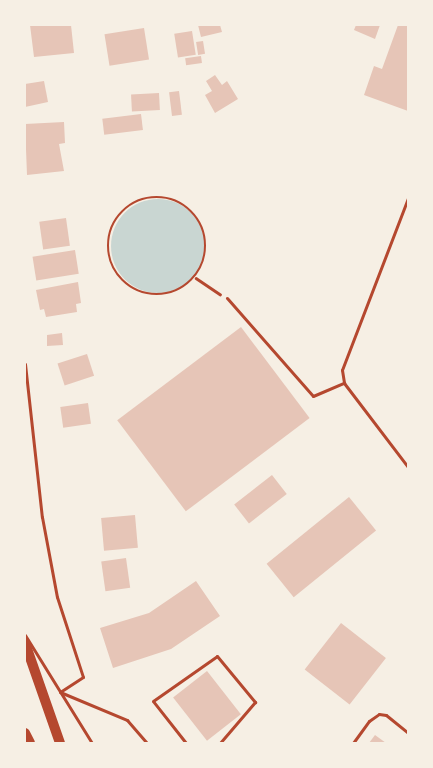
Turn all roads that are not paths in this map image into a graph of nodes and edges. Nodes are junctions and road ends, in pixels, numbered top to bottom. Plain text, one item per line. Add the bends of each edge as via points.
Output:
1 (408, 198) edge
2 (227, 298) road end
3 (25, 364) edge
4 (344, 383) junction
5 (408, 467) edge
6 (25, 635) edge
7 (25, 643) edge
8 (60, 692) junction
9 (25, 733) edge
10 (408, 733) edge
11 (30, 743) edge
12 (60, 743) edge
13 (92, 743) edge
14 (147, 743) edge
15 (186, 743) edge
16 (220, 743) edge
17 (353, 743) edge

1 - 4 lane via 342,370
2 - 4 lane via 312,396
3 - 8 lane via 42,517 57,597 83,677
4 - 5 lane
6 - 8 lane
7 - 12 main road
8 - 13 lane
8 - 14 lane via 127,720
9 - 11 main road
10 - 17 lane via 386,715 379,714 369,721
15 - 16 lane via 152,701 217,656 254,702

